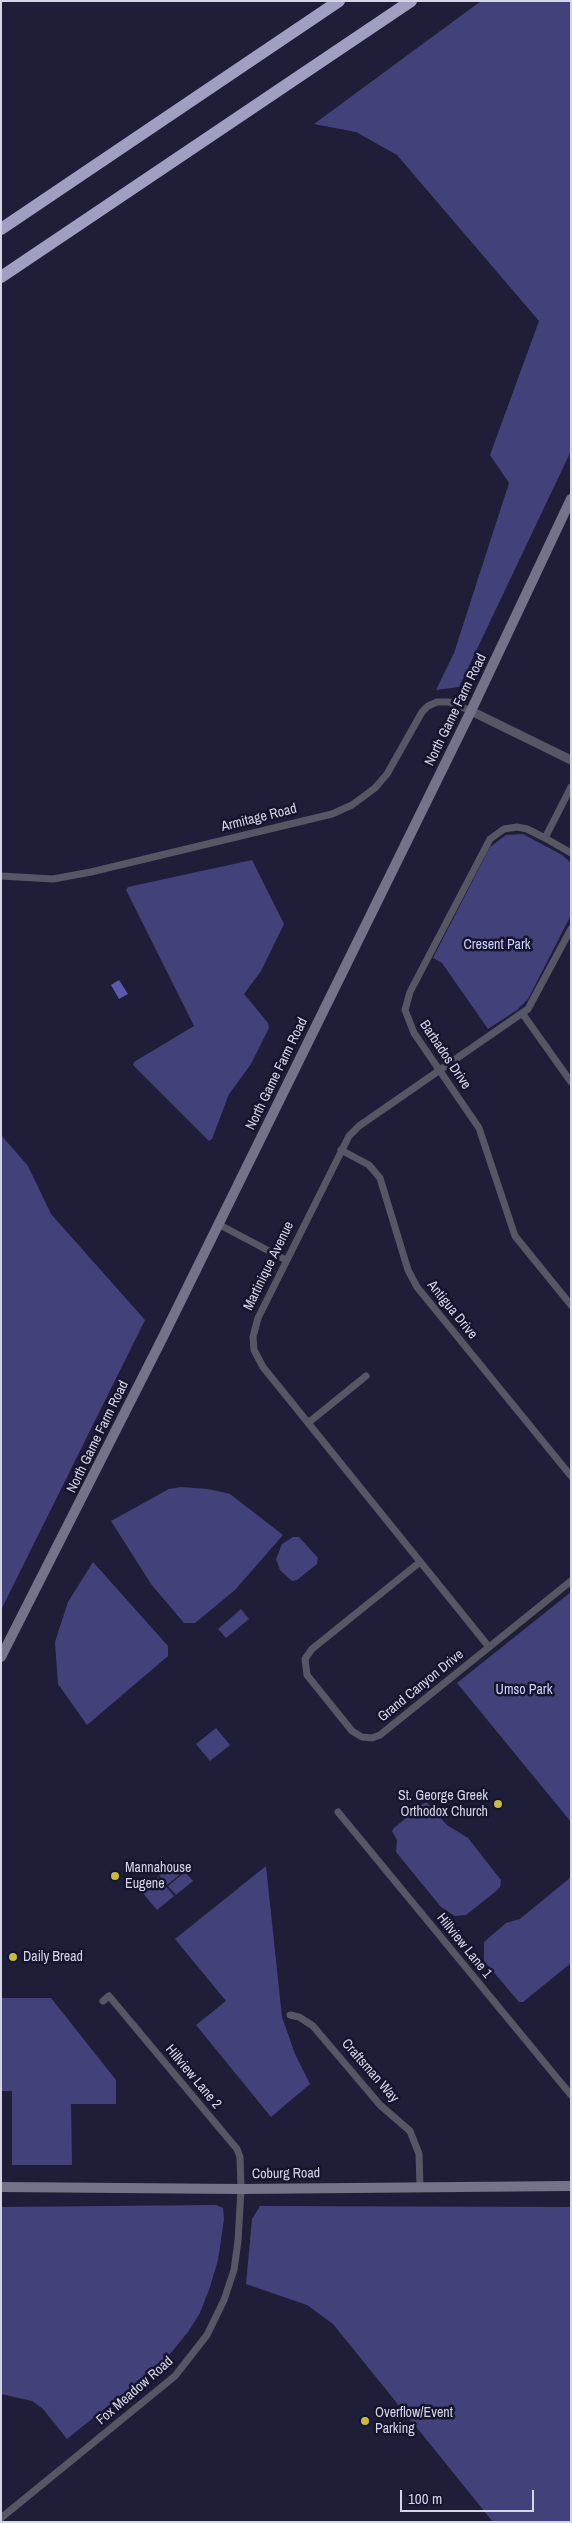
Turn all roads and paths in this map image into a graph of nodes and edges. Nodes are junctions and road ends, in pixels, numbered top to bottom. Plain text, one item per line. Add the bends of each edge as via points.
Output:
1 (339, 1) edge
2 (411, 1) edge
3 (1, 229) edge
4 (1, 277) edge
5 (571, 499) edge
6 (471, 711) junction
7 (571, 760) edge
8 (571, 787) edge
9 (545, 838) junction
10 (571, 853) edge
11 (1, 876) edge
12 (571, 928) edge
13 (522, 1013) junction
14 (440, 1071) junction
15 (571, 1082) edge
16 (341, 1150) junction
17 (218, 1224) junction
18 (286, 1260) junction
19 (571, 1305) edge
20 (366, 1376) dead end
21 (308, 1422) junction
22 (571, 1476) edge
23 (420, 1562) junction
24 (571, 1581) edge
25 (489, 1647) junction
26 (1, 1657) edge
27 (338, 1812) dead end
28 (103, 2001) dead end
29 (290, 2015) dead end
30 (571, 2095) edge
31 (420, 2186) junction
32 (571, 2186) edge
33 (1, 2187) edge
34 (242, 2189) junction
35 (1, 2518) edge

1 - 3 highway
2 - 4 highway
5 - 6 main road, North Game Farm Road
6 - 7 street
6 - 11 street, Armitage Road via 449,702 428,706 391,768 375,788 352,805 332,814 91,872 52,879
6 - 17 main road, North Game Farm Road
8 - 9 street
9 - 10 street
9 - 14 street, Barbados Drive via 522,828 502,827 487,842 406,1001 405,1010 411,1028
12 - 13 street, Martinique Avenue via 533,1002
13 - 14 street, Martinique Avenue
13 - 15 street
14 - 16 street, Martinique Avenue via 359,1126
14 - 19 street, Barbados Drive via 479,1128 515,1236
16 - 18 street, Martinique Avenue
16 - 22 street, Antigua Drive via 369,1165 380,1178 408,1270 417,1287
17 - 18 street
17 - 26 main road, North Game Farm Road
18 - 21 street, Martinique Avenue via 258,1318 253,1344 263,1367
20 - 21 street
21 - 23 street, Martinique Avenue
23 - 25 street, Martinique Avenue
23 - 25 street, Grand Canyon Drive via 312,1649 306,1659 307,1675 352,1731 362,1738 380,1735
24 - 25 street, Grand Canyon Drive
27 - 30 street, Hillview Lane 1
28 - 34 street, Hillview Lane 2 via 109,1996 235,2146 240,2157
29 - 31 street, Craftsman Way via 313,2026 380,2105 410,2131 419,2154
31 - 32 main road, Coburg Road
31 - 34 main road, Coburg Road
33 - 34 main road, Coburg Road
34 - 35 street, Fox Meadow Road via 232,2279 217,2316 200,2345 165,2386

